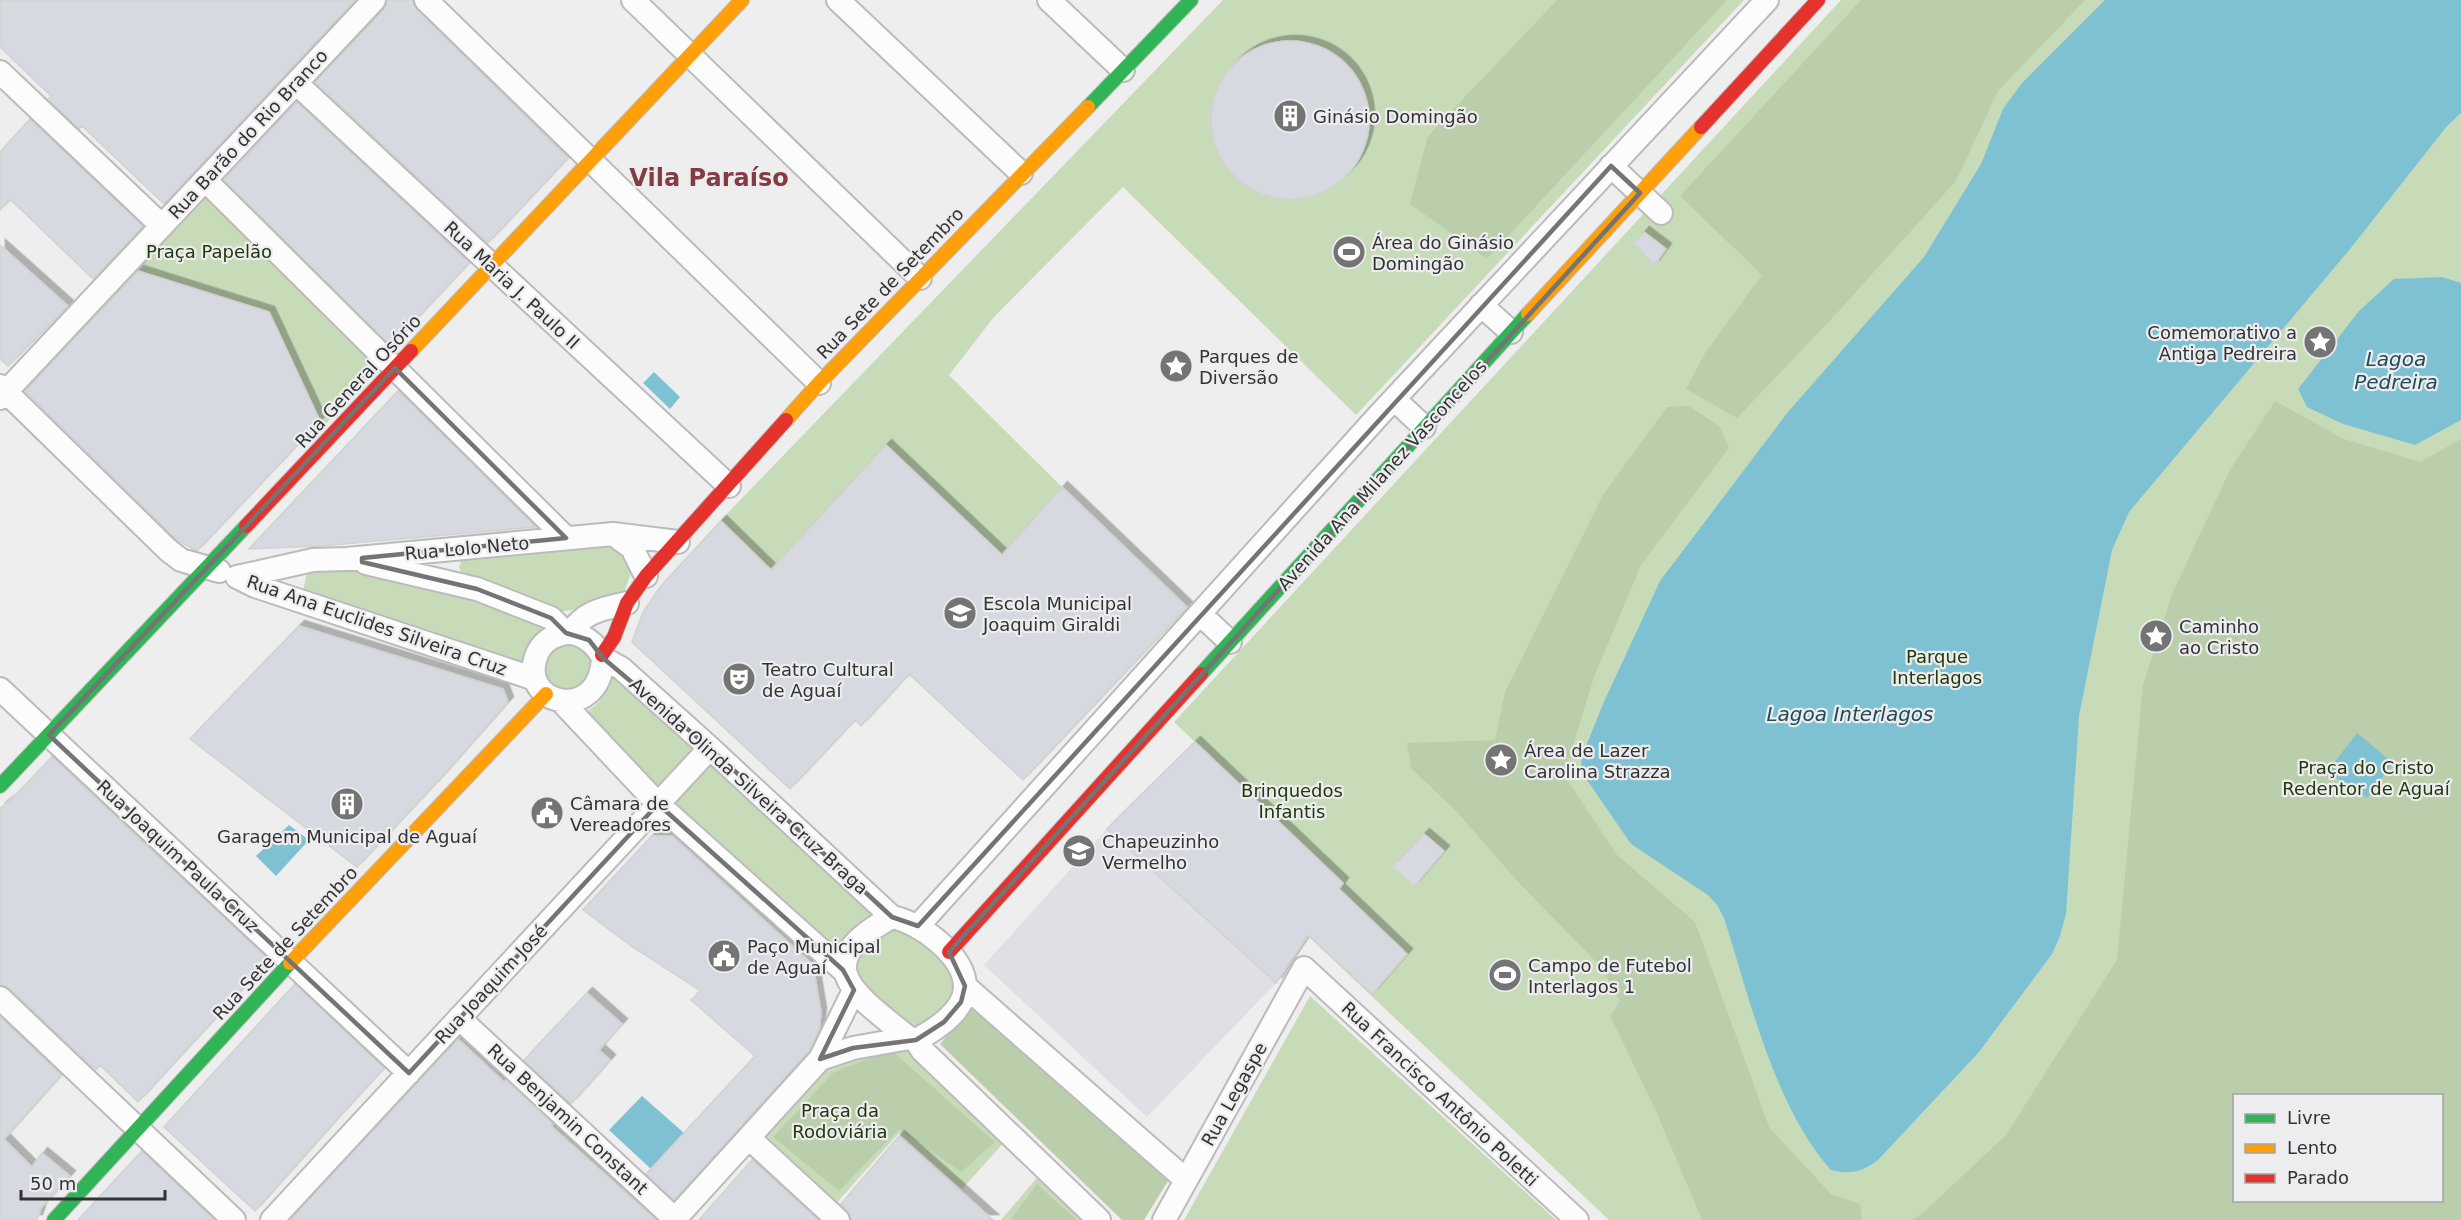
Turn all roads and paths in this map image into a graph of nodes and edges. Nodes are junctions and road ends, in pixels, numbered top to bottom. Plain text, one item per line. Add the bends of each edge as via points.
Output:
1 (374, 0) edge
2 (426, 0) edge
3 (633, 0) edge
4 (741, 0) edge
5 (838, 0) edge
6 (1049, 0) edge
7 (1191, 0) edge
8 (1767, 0) edge
9 (1818, 0) edge
10 (690, 55) junction
11 (1123, 70) junction
12 (0, 72) edge
13 (296, 83) junction
14 (590, 160) junction
15 (1611, 166) junction
16 (1022, 173) junction
17 (205, 180) junction
18 (1640, 193) junction
19 (1661, 213) dead end
20 (162, 226) junction
21 (491, 266) junction
22 (920, 278) junction
23 (1481, 305) junction
24 (1511, 332) junction
25 (395, 368) junction
26 (819, 382) junction
27 (2, 392) edge
28 (1394, 399) junction
29 (1424, 427) junction
30 (729, 486) junction
31 (613, 534) junction
32 (566, 538) junction
33 (678, 542) junction
34 (347, 559) junction
35 (314, 560) junction
36 (207, 568) junction
37 (247, 574) junction
38 (646, 576) junction
39 (302, 600) junction
40 (627, 603) junction
41 (1200, 614) junction
42 (568, 633) junction
43 (1230, 642) junction
44 (603, 657) junction
45 (0, 689) edge
46 (547, 691) junction
47 (49, 735) junction
48 (710, 748) junction
49 (0, 786) edge
50 (658, 804) junction
51 (892, 916) junction
52 (918, 926) junction
53 (949, 952) junction
54 (291, 962) junction
55 (1304, 968) joint
56 (849, 980) junction
57 (965, 986) junction
58 (0, 998) edge
59 (459, 1018) junction
60 (913, 1039) junction
61 (820, 1059) junction
62 (409, 1073) junction
63 (137, 1128) junction
64 (750, 1139) junction
65 (1186, 1180) junction
66 (54, 1220) edge
67 (234, 1220) edge
68 (272, 1220) edge
69 (675, 1220) edge
70 (837, 1220) edge
71 (1099, 1220) edge
72 (1164, 1220) edge
73 (1577, 1220) edge

1 - 13 street, Rua Barão do Rio Branco
2 - 14 street
3 - 10 street
4 - 10 street, Rua General Osório
5 - 16 street
6 - 11 street
7 - 11 street, Rua Sete de Setembro
8 - 15 street
9 - 18 street, Avenida Ana Milanez Vasconcelos
10 - 14 street, Rua General Osório
10 - 22 street
11 - 16 street, Rua Sete de Setembro
12 - 20 street
13 - 17 street, Rua Barão do Rio Branco
13 - 21 street, Rua Maria J. Paulo II
14 - 21 street, Rua General Osório
14 - 26 street
15 - 18 street
15 - 23 street
16 - 22 street, Rua Sete de Setembro
17 - 20 street, Rua Barão do Rio Branco
17 - 25 street
18 - 19 street
18 - 24 street, Avenida Ana Milanez Vasconcelos
20 - 27 street, Rua Barão do Rio Branco
21 - 25 street, Rua General Osório
21 - 30 street, Rua Maria J. Paulo II
22 - 26 street, Rua Sete de Setembro
23 - 24 street
23 - 28 street
24 - 29 street, Avenida Ana Milanez Vasconcelos
25 - 32 street
25 - 36 street, Rua General Osório
26 - 30 street, Rua Sete de Setembro
27 - 36 street, Rua Ana Euclides Silveira Cruz via 168,550 181,560
28 - 29 street
28 - 41 street
29 - 43 street, Avenida Ana Milanez Vasconcelos
30 - 33 street, Rua Sete de Setembro
31 - 32 street, Rua Lolo Neto
31 - 33 street, Rua Lolo Neto
31 - 38 street via 632,548
32 - 34 street, Rua Lolo Neto
33 - 38 street, Rua Sete de Setembro
34 - 35 street, Rua Lolo Neto
34 - 42 street via 477,589 551,618
35 - 37 street, Rua Lolo Neto
35 - 39 street via 305,569 300,587
36 - 37 street, Rua Ana Euclides Silveira Cruz
36 - 47 street, Rua General Osório
37 - 39 street, Rua Ana Euclides Silveira Cruz via 255,586
38 - 40 street, Rua Sete de Setembro
39 - 46 street, Rua Ana Euclides Silveira Cruz
40 - 42 street via 597,610
40 - 44 street, Rua Sete de Setembro
41 - 43 street
41 - 52 street
42 - 44 street via 590,640
42 - 46 street via 554,636 541,646 534,663
43 - 53 street, Avenida Ana Milanez Vasconcelos
44 - 46 street via 599,683 590,694 576,701
44 - 48 street, Avenida Olinda Silveira Cruz Braga via 621,668
45 - 47 street, Rua Joaquim Paula Cruz
46 - 50 street
46 - 54 street, Rua Sete de Setembro
47 - 49 street, Rua General Osório
47 - 54 street, Rua Joaquim Paula Cruz
48 - 50 street, Rua Joaquim José
48 - 51 street, Avenida Olinda Silveira Cruz Braga
50 - 56 street
50 - 59 street, Rua Joaquim José
51 - 52 street
51 - 56 street via 858,938 847,955
52 - 53 street
53 - 57 street
54 - 62 street, Rua Joaquim Paula Cruz
54 - 63 street, Rua Sete de Setembro
55 - 65 street, Rua Legaspe
55 - 73 street, Rua Francisco Antônio Poletti
56 - 60 street
56 - 61 street
57 - 60 street via 961,1002 944,1022
57 - 65 street
58 - 63 street
59 - 62 street, Rua Joaquim José
59 - 69 street, Rua Benjamin Constant
60 - 61 street via 853,1048
60 - 71 street
61 - 64 street
62 - 68 street, Rua Joaquim José
63 - 66 street, Rua Sete de Setembro
63 - 67 street
64 - 69 street
64 - 70 street
65 - 72 street, Rua Legaspe

